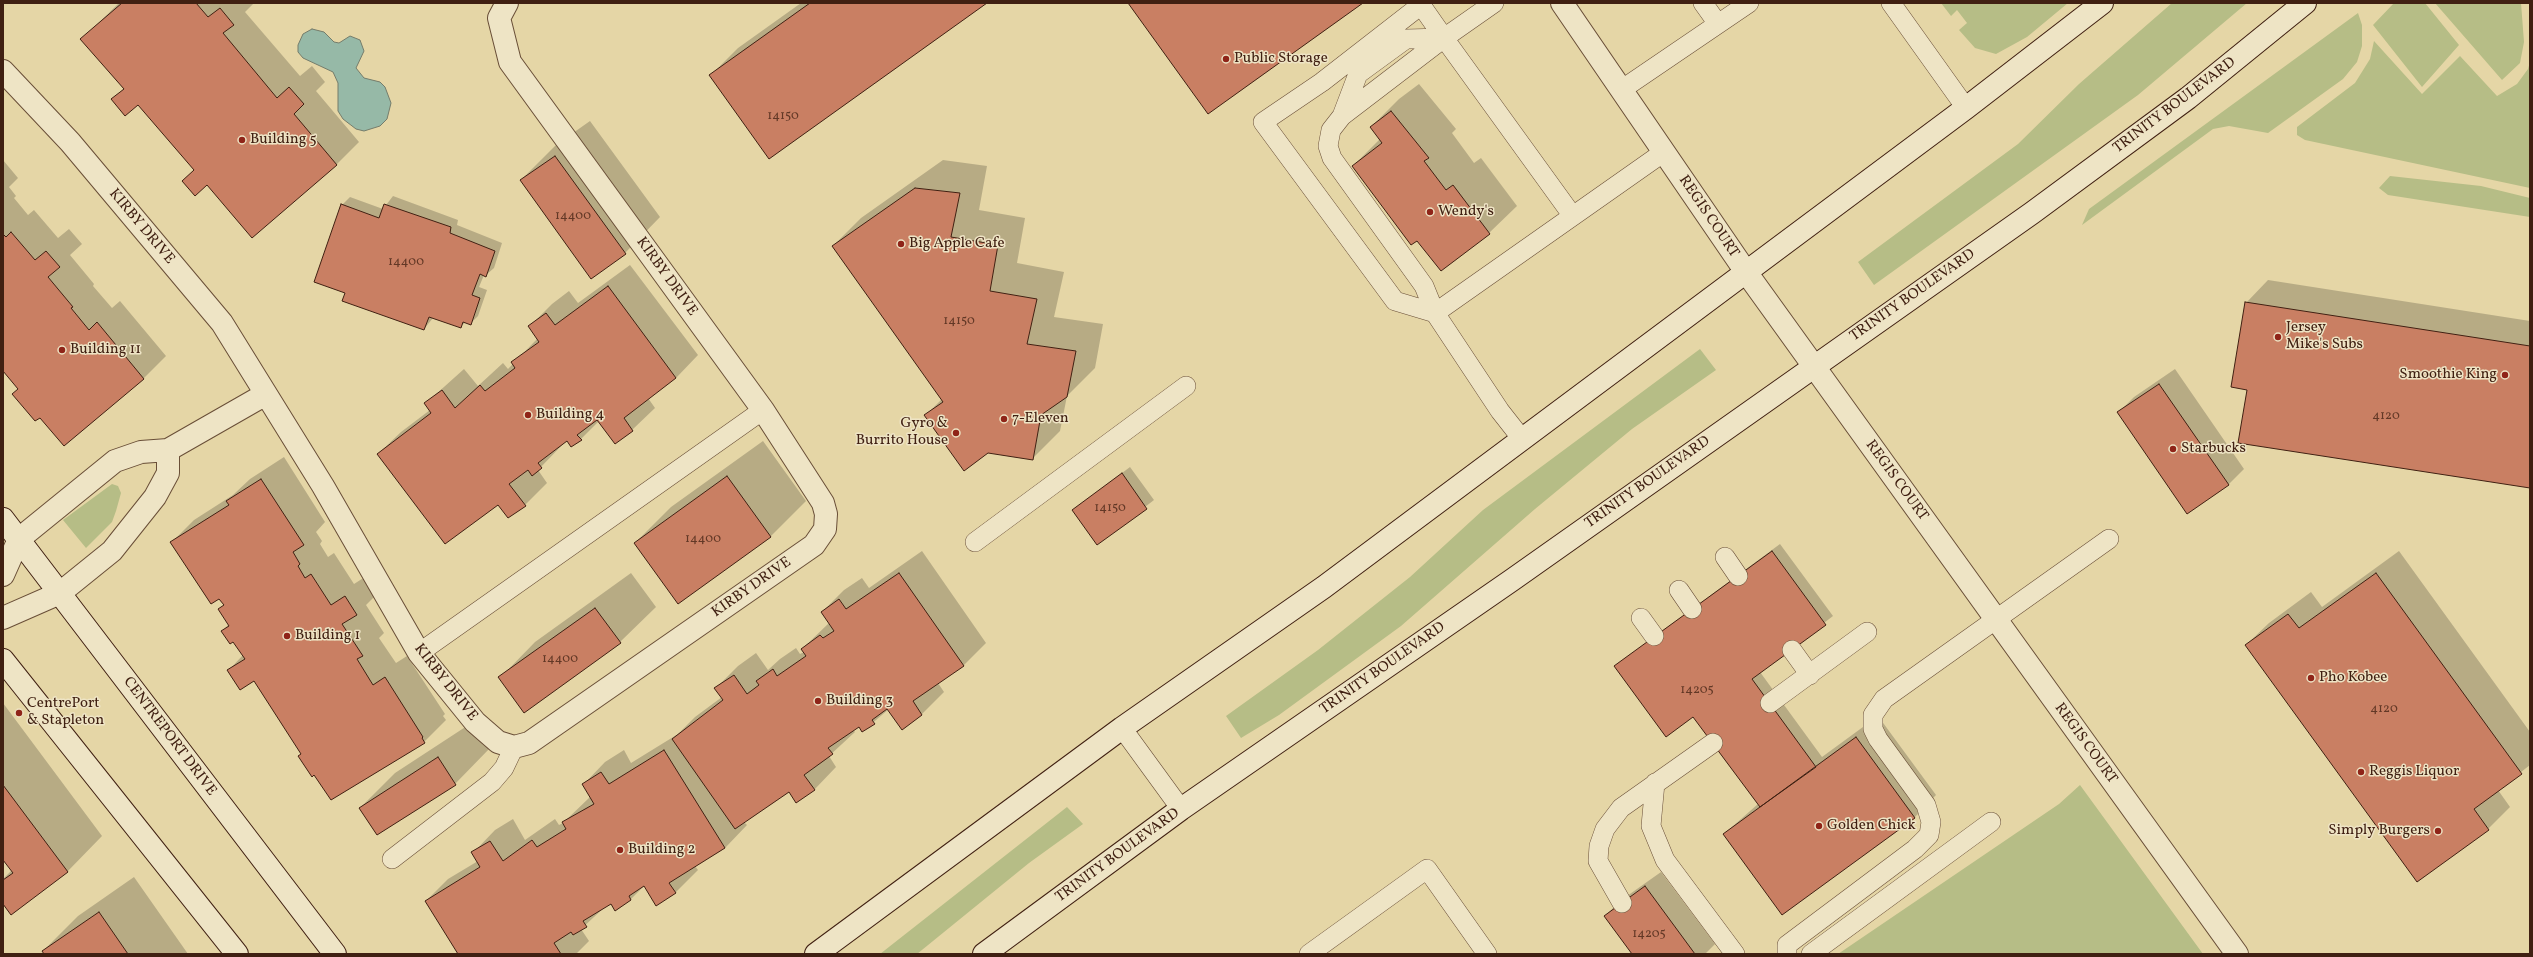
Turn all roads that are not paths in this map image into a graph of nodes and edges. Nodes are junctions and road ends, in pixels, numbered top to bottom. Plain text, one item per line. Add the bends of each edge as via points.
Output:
1 (507, 3) edge
2 (1494, 3) edge
3 (1562, 3) edge
4 (1703, 3) edge
5 (1749, 3) edge
6 (1891, 3) edge
7 (2102, 3) edge
8 (2305, 3) edge
9 (1718, 24) junction
10 (1444, 38) junction
11 (3, 71) edge
12 (1621, 90) junction
13 (1966, 108) junction
14 (1664, 152) junction
15 (1572, 215) junction
16 (1746, 272) junction
17 (1435, 313) junction
18 (1814, 366) junction
19 (1186, 386) dead end
20 (266, 394) junction
21 (763, 410) junction
22 (1522, 439) junction
23 (168, 450) junction
24 (3, 519) edge
25 (19, 539) junction
26 (2109, 539) dead end
27 (975, 542) dead end
28 (1725, 557) dead end
29 (3, 575) edge
30 (1738, 576) dead end
31 (1679, 590) dead end
32 (60, 593) junction
33 (1692, 609) dead end
34 (3, 618) edge
35 (1641, 618) dead end
36 (1996, 620) junction
37 (1867, 632) dead end
38 (1654, 636) dead end
39 (1792, 650) dead end
40 (419, 653) junction
41 (3, 660) edge
42 (1810, 675) junction
43 (1770, 704) dead end
44 (1122, 728) junction
45 (1713, 743) dead end
46 (514, 747) junction
47 (1655, 783) junction
48 (1181, 809) junction
49 (1991, 822) dead end
50 (392, 859) dead end
51 (1622, 903) dead end
52 (237, 954) edge
53 (335, 954) edge
54 (816, 954) edge
55 (984, 954) edge
56 (1309, 954) edge
57 (1487, 954) edge
58 (1735, 954) edge
59 (1787, 954) edge
60 (1811, 954) edge
61 (2237, 954) edge

1 - 21 street, KIRBY DRIVE via 499,18 510,62
2 - 10 lane
3 - 12 street, REGIS COURT
4 - 9 lane
5 - 9 lane
6 - 13 lane
7 - 13 street
8 - 18 street, TRINITY BOULEVARD via 2188,98 2032,213
9 - 12 lane
10 - 15 lane
10 - 17 lane via 1342,116 1331,130 1328,146 1332,158 1424,286
10 - 17 lane via 1421,5 1322,82 1263,122 1395,301
11 - 20 street, KIRBY DRIVE via 70,142 222,323
12 - 14 street, REGIS COURT
13 - 16 street
14 - 15 lane
14 - 16 street, REGIS COURT
15 - 17 lane
16 - 18 street, REGIS COURT
16 - 22 street
17 - 22 lane via 1500,411
18 - 36 street, REGIS COURT
18 - 48 street, TRINITY BOULEVARD via 1512,580
19 - 27 lane
20 - 23 street
20 - 40 street, KIRBY DRIVE via 323,486
21 - 40 lane
21 - 46 street, KIRBY DRIVE via 823,503 826,514 825,529 814,545 529,743
22 - 44 street via 1324,587
23 - 25 street via 141,452 115,461
23 - 32 street via 168,473 155,497 112,551
24 - 25 street, CENTREPORT DRIVE
25 - 29 street
25 - 32 street, CENTREPORT DRIVE
26 - 36 lane
28 - 30 lane
31 - 33 lane
32 - 34 street
32 - 53 street, CENTREPORT DRIVE
35 - 38 lane
36 - 59 lane via 1901,685 1884,699 1873,715 1873,729 1878,739 1926,805 1931,822 1929,835 1915,849 1787,944
36 - 61 street, REGIS COURT
37 - 42 lane
39 - 42 lane
40 - 46 street, KIRBY DRIVE via 475,722 498,742
41 - 52 street
42 - 43 lane
44 - 48 lane
44 - 54 street
45 - 47 lane
46 - 50 lane via 504,768 492,782
47 - 51 lane via 1621,808 1604,829 1599,846 1598,860
47 - 58 lane via 1651,826 1665,860
48 - 55 street, TRINITY BOULEVARD
49 - 60 lane
56 - 57 lane via 1427,869

